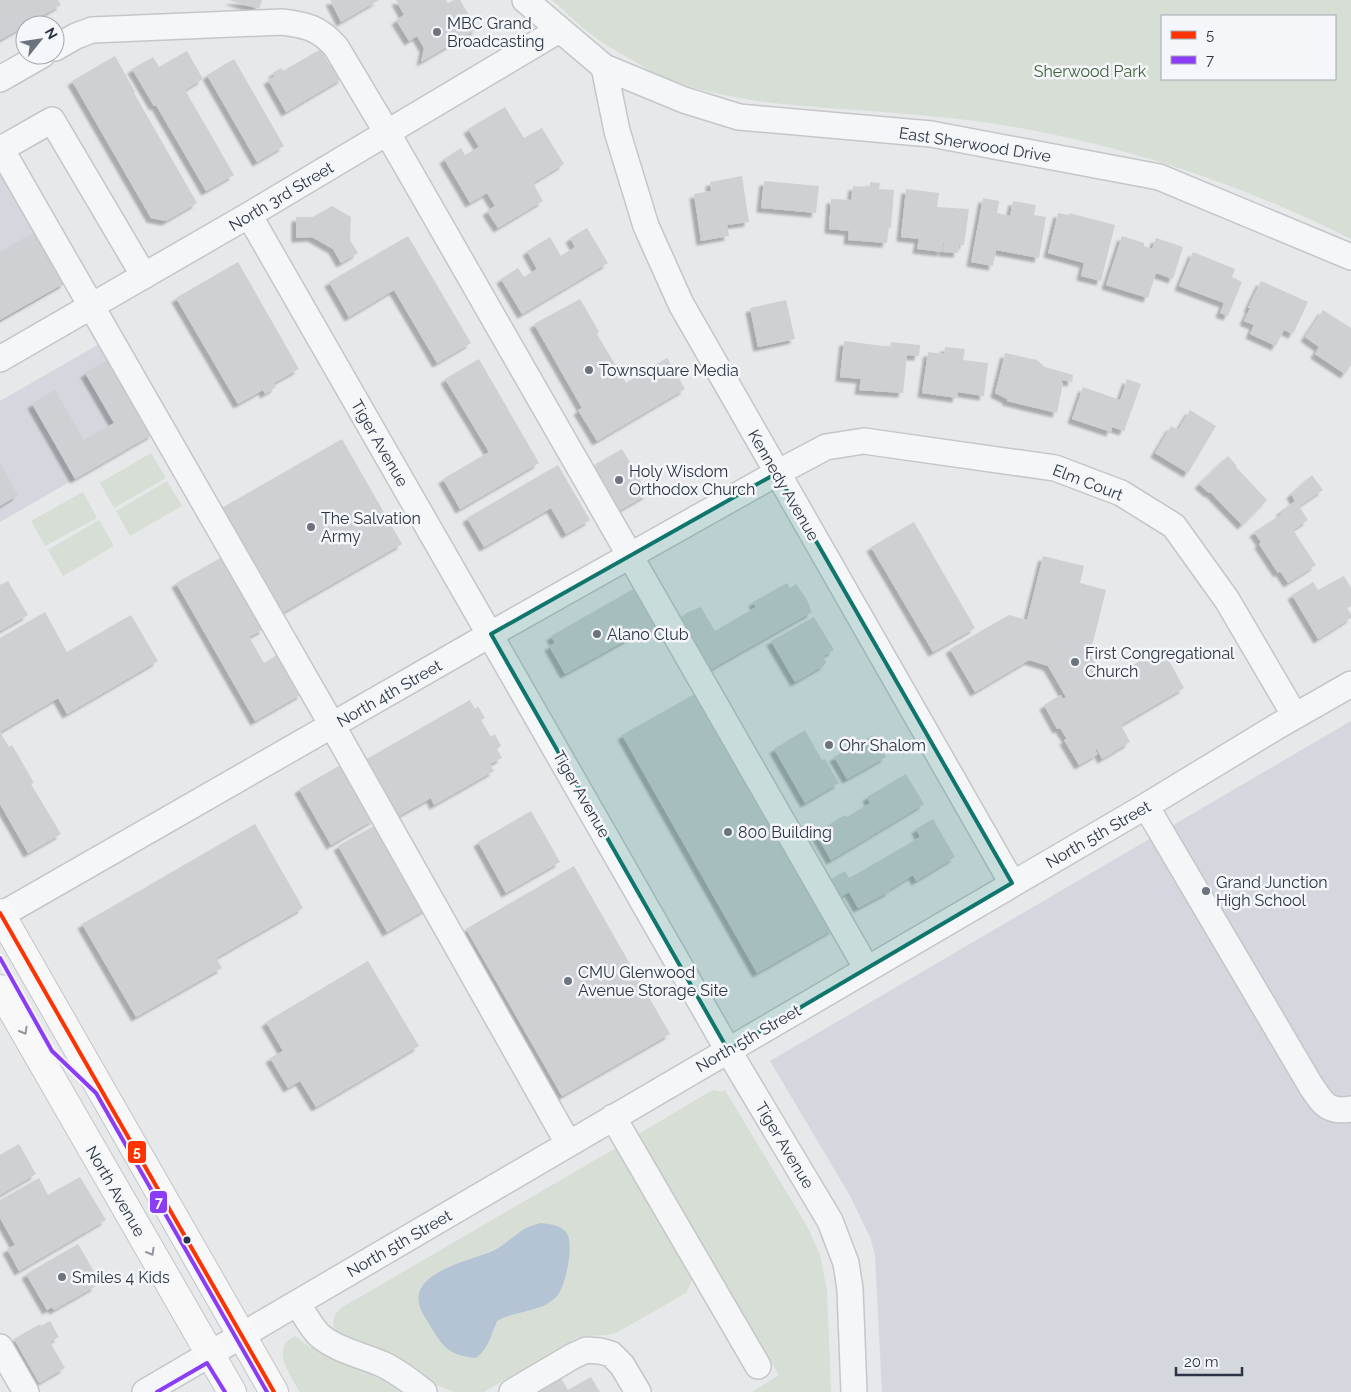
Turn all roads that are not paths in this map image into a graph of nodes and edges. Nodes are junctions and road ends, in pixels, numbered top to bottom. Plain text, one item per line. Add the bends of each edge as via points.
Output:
1 (525, 0) edge
2 (559, 30) junction
3 (65, 42) edge
4 (25, 65) edge
5 (604, 67) junction
6 (0, 80) edge
7 (387, 132) junction
8 (1, 148) edge
9 (249, 215) junction
10 (1351, 257) edge
11 (144, 276) junction
12 (92, 306) junction
13 (0, 359) edge
14 (777, 472) junction
15 (629, 556) junction
16 (491, 634) junction
17 (1351, 684) edge
18 (1295, 716) junction
19 (332, 725) junction
20 (1146, 806) junction
21 (1012, 884) junction
22 (0, 914) edge
23 (0, 950) edge
24 (867, 968) junction
25 (0, 989) edge
26 (728, 1050) junction
27 (100, 1089) junction
28 (1351, 1109) edge
29 (613, 1118) junction
30 (568, 1143) junction
31 (298, 1303) junction
32 (241, 1335) junction
33 (0, 1347) edge
34 (209, 1354) junction
35 (758, 1366) dead end
36 (26, 1392) edge
37 (145, 1392) edge
38 (232, 1392) edge
39 (274, 1392) edge
40 (424, 1392) edge
41 (512, 1392) edge
42 (638, 1392) edge
43 (854, 1392) edge

1 - 2 street, East Sherwood Drive
2 - 5 street, East Sherwood Drive
2 - 7 street, North 3rd Street
3 - 7 street via 92,30 282,22 302,24 326,35 336,47
4 - 6 street
5 - 10 street, East Sherwood Drive via 684,100 739,117 931,134 1159,177
5 - 14 street, Kennedy Avenue via 617,131 646,226 681,304
7 - 9 street, North 3rd Street
7 - 15 street
8 - 11 street via 52,120
8 - 12 street
9 - 11 street, North 3rd Street
9 - 16 street, Tiger Avenue
11 - 12 street, North 3rd Street
12 - 13 street, North 3rd Street
12 - 19 street
14 - 15 street, North 4th Street
14 - 18 street, Elm Court via 826,447 864,441 1055,468 1121,493 1174,526 1227,600
14 - 21 street, Kennedy Avenue
15 - 16 street, North 4th Street
15 - 24 street
16 - 19 street, North 4th Street
16 - 26 street, Tiger Avenue
17 - 18 street, North 5th Street
18 - 20 street, North 5th Street
19 - 22 street, North 4th Street
19 - 30 street
20 - 21 street, North 5th Street
20 - 28 street via 1311,1086 1331,1109
21 - 24 street, North 5th Street
22 - 27 main road
23 - 27 main road via 58,1047
24 - 26 street, North 5th Street
25 -> 34 main road, North Avenue
26 - 29 street, North 5th Street
26 - 43 street, Tiger Avenue via 839,1241 850,1289
27 - 32 main road
29 - 30 street, North 5th Street
29 - 35 street
30 - 31 street, North 5th Street
31 - 32 street, North 5th Street
31 - 40 street via 319,1335 383,1364
32 - 34 street, North 5th Street
32 - 39 main road
33 - 36 street
34 - 37 street, North 5th Street
34 - 38 main road, North Avenue
41 - 42 street via 586,1350 600,1350 611,1354 622,1365

